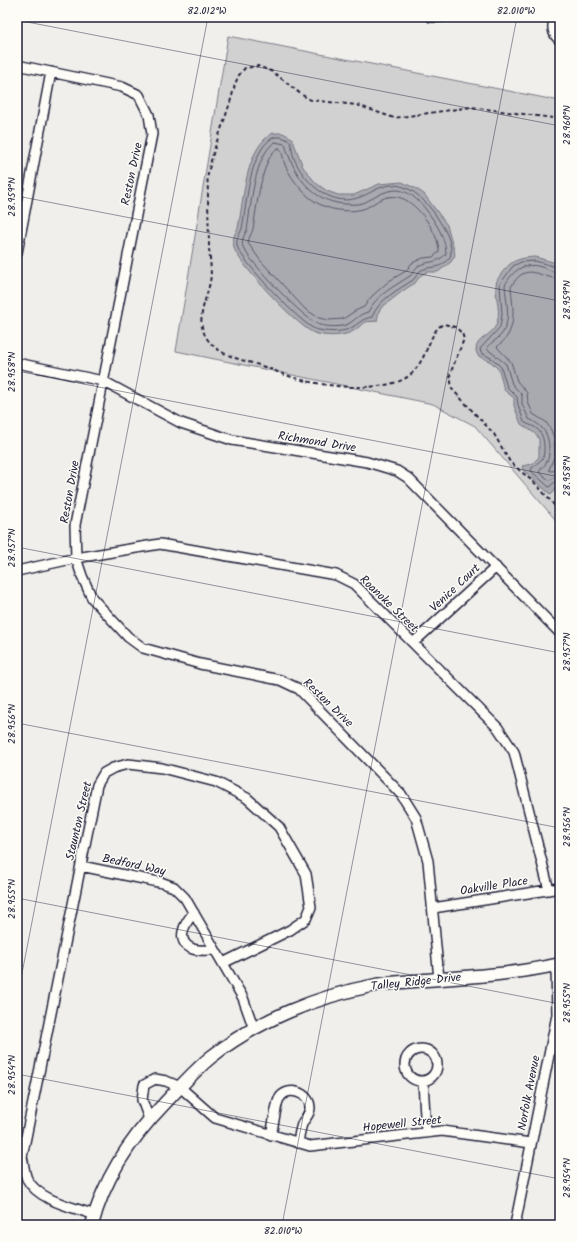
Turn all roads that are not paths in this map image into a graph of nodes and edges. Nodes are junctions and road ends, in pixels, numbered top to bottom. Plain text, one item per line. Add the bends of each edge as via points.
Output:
1 (431, 17) edge
2 (441, 17) edge
3 (556, 17) edge
4 (560, 40) edge
5 (17, 65) edge
6 (51, 72) junction
7 (17, 253) edge
8 (17, 363) edge
9 (103, 381) junction
10 (76, 558) junction
11 (496, 567) junction
12 (17, 572) edge
13 (560, 633) edge
14 (413, 643) junction
15 (81, 866) junction
16 (560, 888) edge
17 (549, 890) junction
18 (433, 908) junction
19 (194, 913) junction
20 (215, 950) junction
21 (223, 963) junction
22 (558, 964) edge
23 (439, 979) junction
24 (254, 1029) junction
25 (423, 1081) dead end
26 (180, 1087) junction
27 (149, 1119) junction
28 (426, 1133) junction
29 (271, 1135) junction
30 (298, 1143) junction
31 (531, 1143) junction
32 (94, 1220) edge
33 (515, 1225) edge

1 - 2 street
3 - 4 street via 552,25 553,33
5 - 6 street, Reston Drive
6 - 7 street
6 - 9 street, Reston Drive via 122,87 139,95 149,115 152,134
8 - 9 street, Richmond Drive
9 - 10 street, Reston Drive via 76,525
9 - 11 street, Richmond Drive via 181,423 232,440 367,462 397,471 408,478
10 - 12 street, Roanoke Street
10 - 14 street, Roanoke Street via 160,544 336,575 354,584
10 - 18 street, Reston Drive via 92,598 128,637 143,648 200,664 280,680 299,689 401,794 416,818 428,860
11 - 13 street, Richmond Drive
11 - 14 street, Venice Court
14 - 17 street, Roanoke Street via 498,728 514,752
15 - 19 street, Bedford Way via 174,887 185,898
15 - 21 street, Staunton Street via 97,785 104,773 114,768 128,764 162,768 216,782 246,798 279,827 306,874 311,907 306,919 290,930
15 - 32 street, Staunton Street via 22,1157 28,1179 38,1192
16 - 17 street, Oakville Place
17 - 18 street, Oakville Place
18 - 23 street, Reston Drive
19 - 20 street, Bedford Way
19 - 20 street via 186,921 182,938 193,949
20 - 21 street, Bedford Way
21 - 24 street, Bedford Way via 243,998
22 - 23 street, Talley Ridge Drive via 492,975
22 - 31 street, Norfolk Avenue via 557,1015
23 - 24 street, Talley Ridge Drive via 378,984 333,995
24 - 26 street, Talley Ridge Drive via 211,1057
25 - 28 street
26 - 27 street, Talley Ridge Drive
26 - 27 street via 155,1079 144,1085 142,1100
26 - 29 street, Hopewell Street via 215,1118
27 - 32 street, Talley Ridge Drive via 126,1150 104,1188
28 - 30 street, Hopewell Street via 310,1146
28 - 31 street, Hopewell Street via 442,1131
29 - 30 street, Hopewell Street
29 - 30 street via 279,1099 291,1091 298,1092 305,1096 310,1110 303,1122
31 - 33 street, Norfolk Avenue

